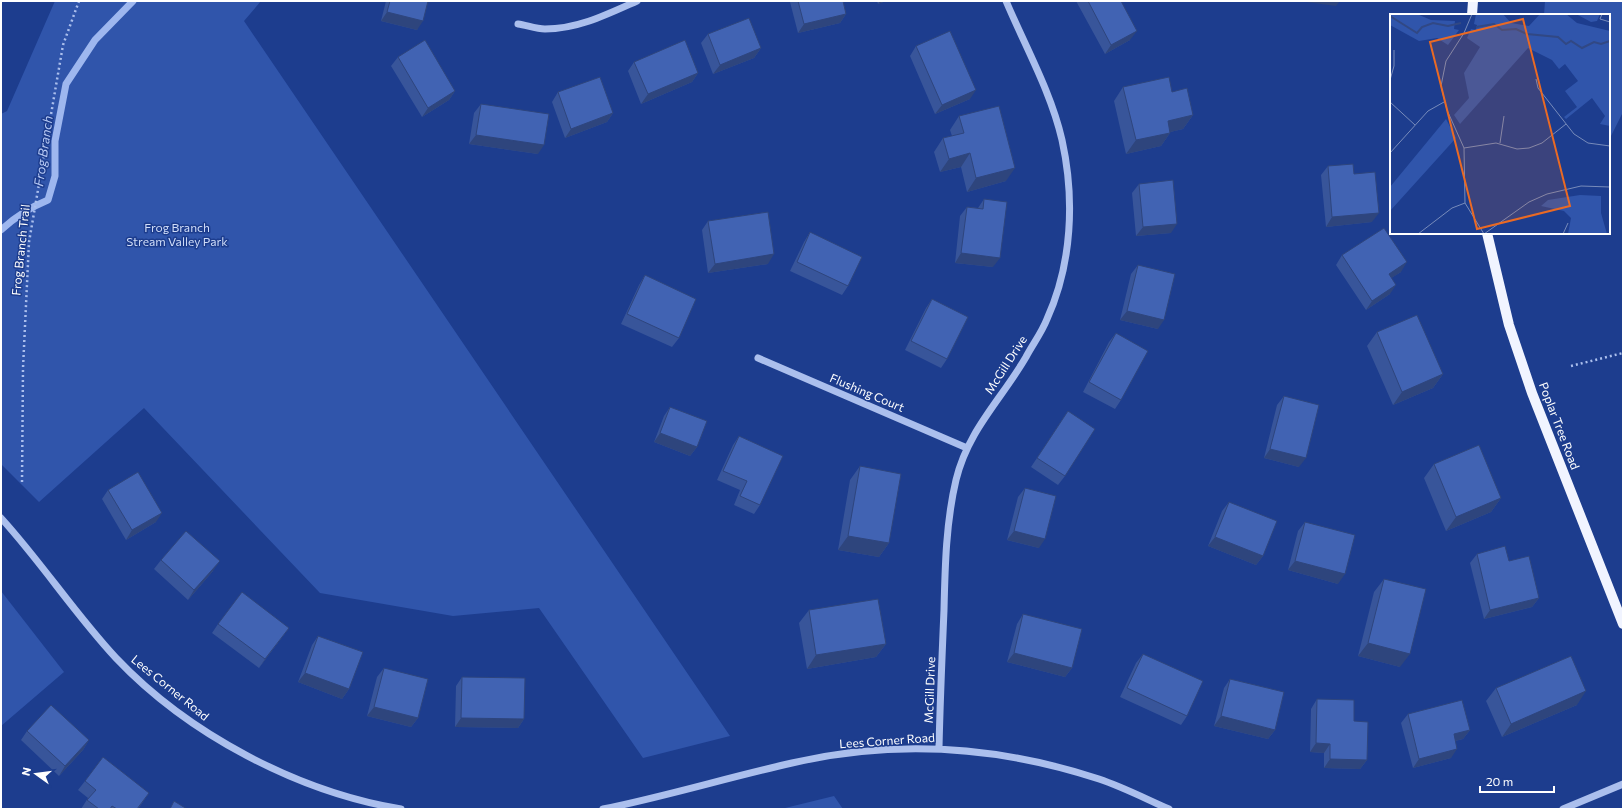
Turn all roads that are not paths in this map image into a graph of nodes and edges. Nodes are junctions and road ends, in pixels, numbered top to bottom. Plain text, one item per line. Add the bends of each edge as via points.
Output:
1 (637, 1) edge
2 (1006, 1) edge
3 (1472, 1) edge
4 (1472, 14) edge
5 (518, 24) dead end
6 (1487, 234) edge
7 (758, 358) dead end
8 (967, 448) junction
9 (1, 518) edge
10 (1623, 624) edge
11 (939, 748) junction
12 (1623, 784) edge
13 (401, 809) edge
14 (603, 809) edge
15 (1169, 809) edge
16 (1563, 809) edge

1 - 5 street via 570,27 544,29
2 - 8 street, McGill Drive via 1050,102 1062,140 1068,178 1070,218 1065,258 1047,320 1017,372 978,426
3 - 4 main road
6 - 10 main road, Poplar Tree Road via 1509,325 1532,393
7 - 8 street, Flushing Court
8 - 11 street, McGill Drive via 956,480 948,528
9 - 13 street, Lees Corner Road via 39,562 76,613 117,659 185,717 237,750 321,789
11 - 14 street, Lees Corner Road via 878,750 826,756
11 - 15 street, Lees Corner Road via 990,753 1046,763 1101,780
12 - 16 street

